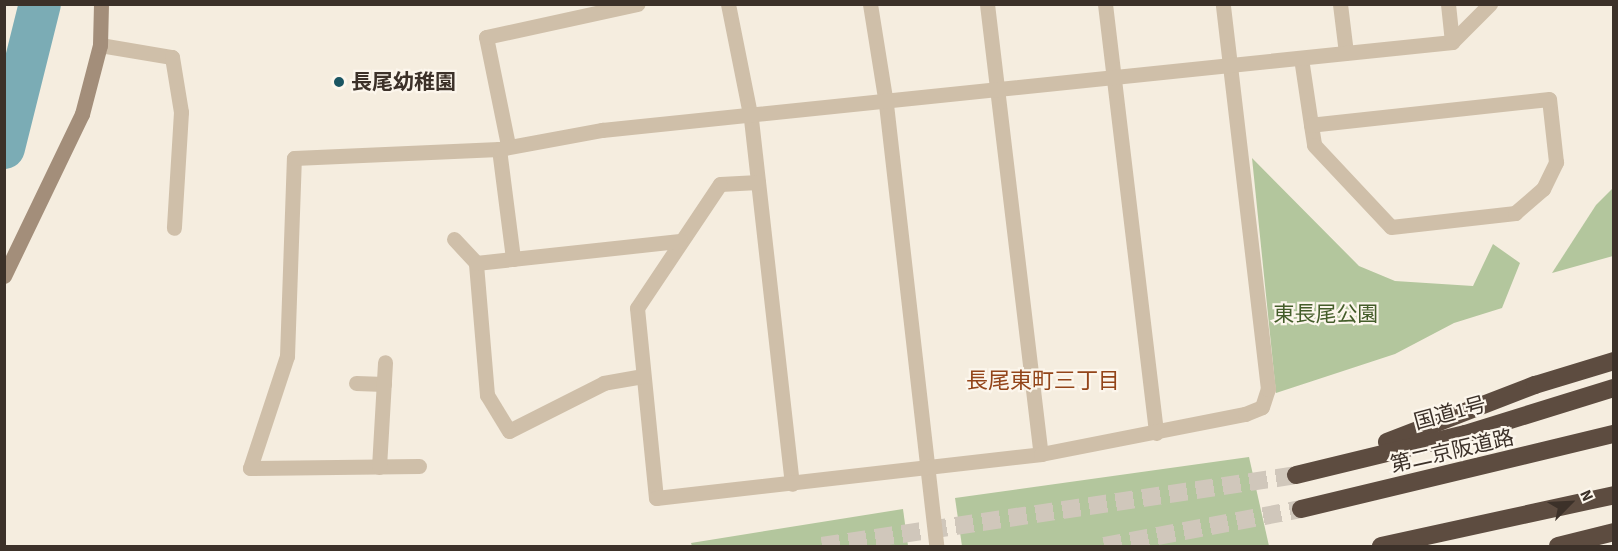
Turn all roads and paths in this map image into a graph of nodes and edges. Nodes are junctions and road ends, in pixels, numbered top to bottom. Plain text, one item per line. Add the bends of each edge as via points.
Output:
1 (101, 4) edge
2 (637, 4) edge
3 (728, 4) edge
4 (870, 4) edge
5 (987, 4) edge
6 (1105, 4) edge
7 (1223, 4) edge
8 (1341, 4) edge
9 (1448, 4) edge
10 (1490, 4) edge
11 (1452, 42) junction
12 (100, 45) junction
13 (1346, 53) junction
14 (1301, 58) junction
15 (1230, 66) junction
16 (1113, 79) junction
17 (995, 92) junction
18 (886, 104) junction
19 (751, 119) junction
20 (1311, 125) junction
21 (503, 147) junction
22 (758, 182) junction
23 (174, 228) dead end
24 (454, 239) dead end
25 (680, 240) junction
26 (513, 259) junction
27 (476, 263) junction
28 (4, 276) edge
29 (1614, 361) edge
30 (385, 362) dead end
31 (643, 376) junction
32 (356, 383) dead end
33 (384, 384) junction
34 (1614, 388) edge
35 (1156, 433) junction
36 (1614, 434) edge
37 (1041, 454) junction
38 (419, 466) dead end
39 (379, 467) junction
40 (1324, 467) junction
41 (926, 469) junction
42 (1296, 475) tunnel mouth
43 (792, 484) junction
44 (1614, 495) edge
45 (1301, 509) tunnel mouth
46 (1614, 532) edge
47 (936, 546) edge
48 (1381, 546) edge
49 (1558, 546) edge

1 - 12 street
2 - 21 street via 486,37
3 - 19 street
4 - 18 street
5 - 17 street
6 - 16 street
7 - 15 street
8 - 13 street
9 - 11 street
10 - 11 street
11 - 13 street
12 - 23 street via 172,57 181,112
12 - 28 street via 82,114
13 - 14 street
14 - 15 street
14 - 20 street
15 - 16 street
15 - 35 street via 1268,388 1262,407 1245,414
16 - 17 street
16 - 35 street
17 - 18 street
17 - 37 street
18 - 19 street
18 - 41 street
19 - 21 street via 602,130
19 - 22 street
20 - 20 street via 1314,145 1391,227 1515,213 1544,189 1556,162 1549,99
21 - 26 street
21 - 39 street via 294,158 287,356 250,468
22 - 25 street via 720,184
22 - 43 street
24 - 27 street
25 - 26 street
25 - 31 street via 637,308
26 - 27 street
27 - 31 street via 487,395 509,431 604,383
29 - 40 highway via 1535,385
30 - 33 street
31 - 43 street via 656,498
32 - 33 street
33 - 39 street
34 - 40 highway, 国道1号 via 1465,434
35 - 37 street
36 - 45 highway, 第二京阪道路
37 - 41 street
38 - 39 street
40 - 42 highway, 国道1号
41 - 43 street
41 - 47 street
44 - 48 highway
46 - 49 highway

